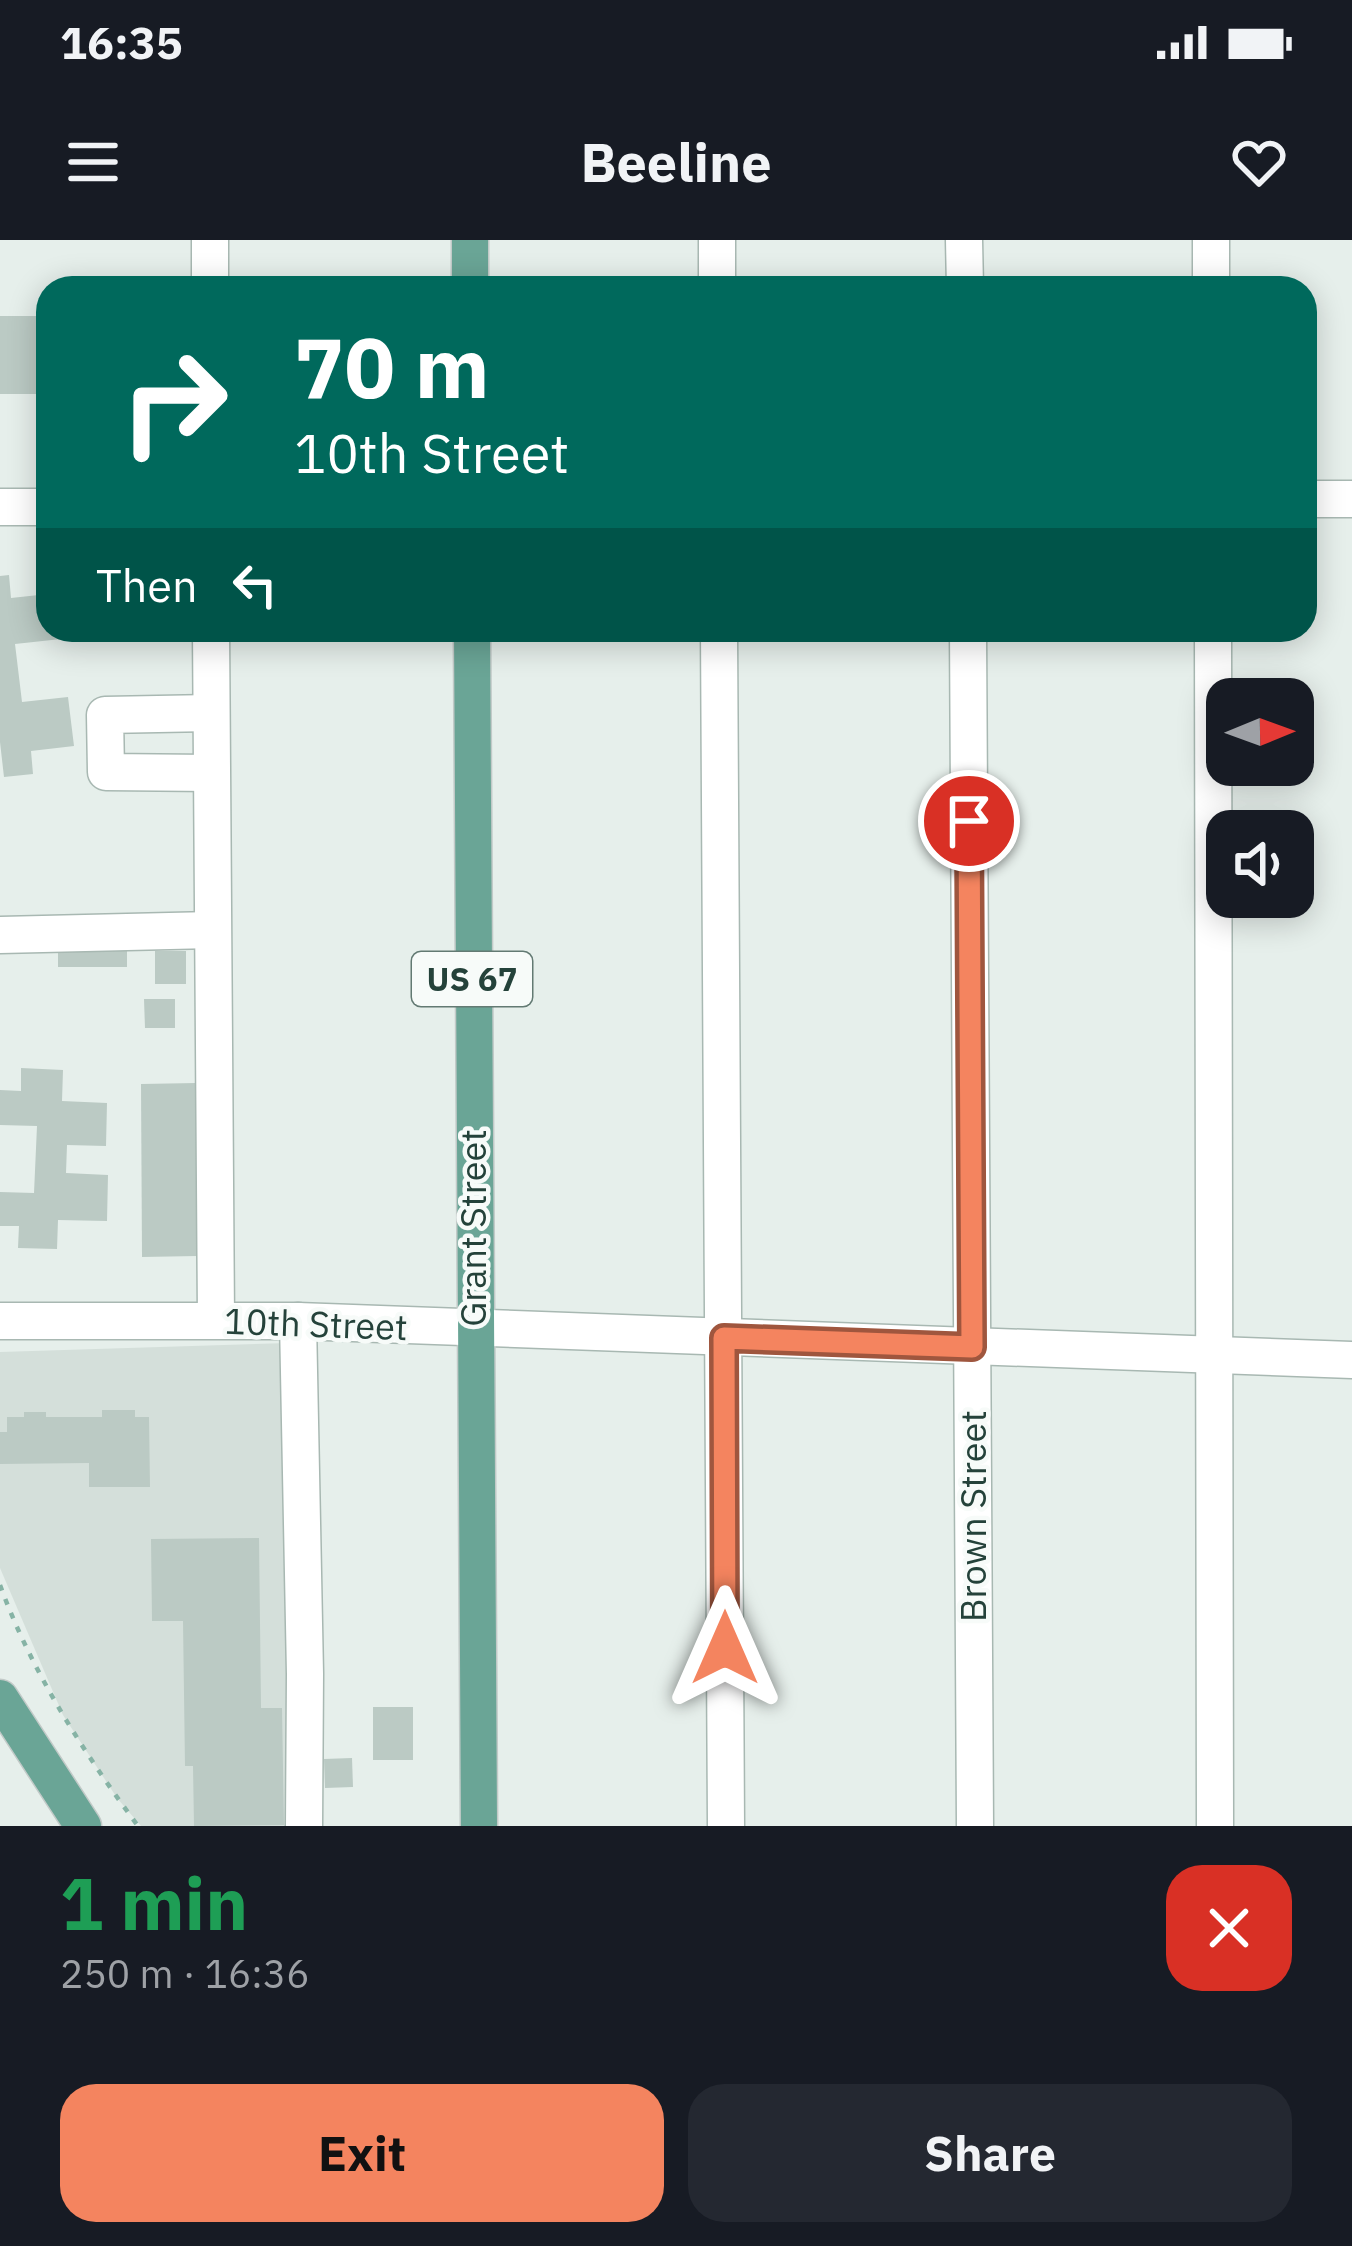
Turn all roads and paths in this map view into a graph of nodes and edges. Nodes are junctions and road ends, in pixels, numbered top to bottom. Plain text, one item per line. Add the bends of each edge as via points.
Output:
1 (210, 240) edge
2 (470, 240) edge
3 (717, 240) edge
4 (964, 240) edge
5 (1211, 240) edge
6 (210, 276) edge
7 (470, 276) edge
8 (717, 276) edge
9 (965, 276) edge
10 (1211, 276) edge
11 (1317, 499) edge
12 (1352, 499) edge
13 (0, 507) edge
14 (36, 507) edge
15 (211, 642) edge
16 (472, 642) edge
17 (719, 642) edge
18 (968, 642) edge
19 (1213, 642) edge
20 (211, 713) junction
21 (212, 773) junction
22 (212, 930) junction
23 (0, 934) edge
24 (216, 1320) junction
25 (0, 1321) edge
26 (298, 1321) junction
27 (473, 1329) junction
28 (724, 1338) junction
29 (972, 1347) junction
30 (1213, 1355) junction
31 (1352, 1360) edge
32 (0, 1585) edge
33 (0, 1698) edge
34 (83, 1826) edge
35 (138, 1826) edge
36 (304, 1826) edge
37 (478, 1826) edge
38 (726, 1826) edge
39 (975, 1826) edge
40 (1214, 1826) edge

1 - 6 street
2 - 7 main road
3 - 8 street
4 - 9 street
5 - 10 street
11 - 12 street
13 - 14 street
15 - 20 street
16 - 27 main road, Grant Street / US 67
17 - 28 street
18 - 29 street, Brown Street
19 - 30 street
20 - 21 street
20 - 21 street via 106,715 106,772
21 - 22 street
22 - 23 street
22 - 24 street
24 - 25 street, 10th Street
24 - 26 street, 10th Street
26 - 27 street, 10th Street
26 - 36 street
27 - 28 street, 10th Street
27 - 37 main road, Grant Street / US 67
28 - 29 street, 10th Street
28 - 38 street
29 - 30 street, 10th Street
29 - 39 street, Brown Street
30 - 31 street, 10th Street
30 - 40 street
32 - 35 path via 61,1709
33 - 34 main road

